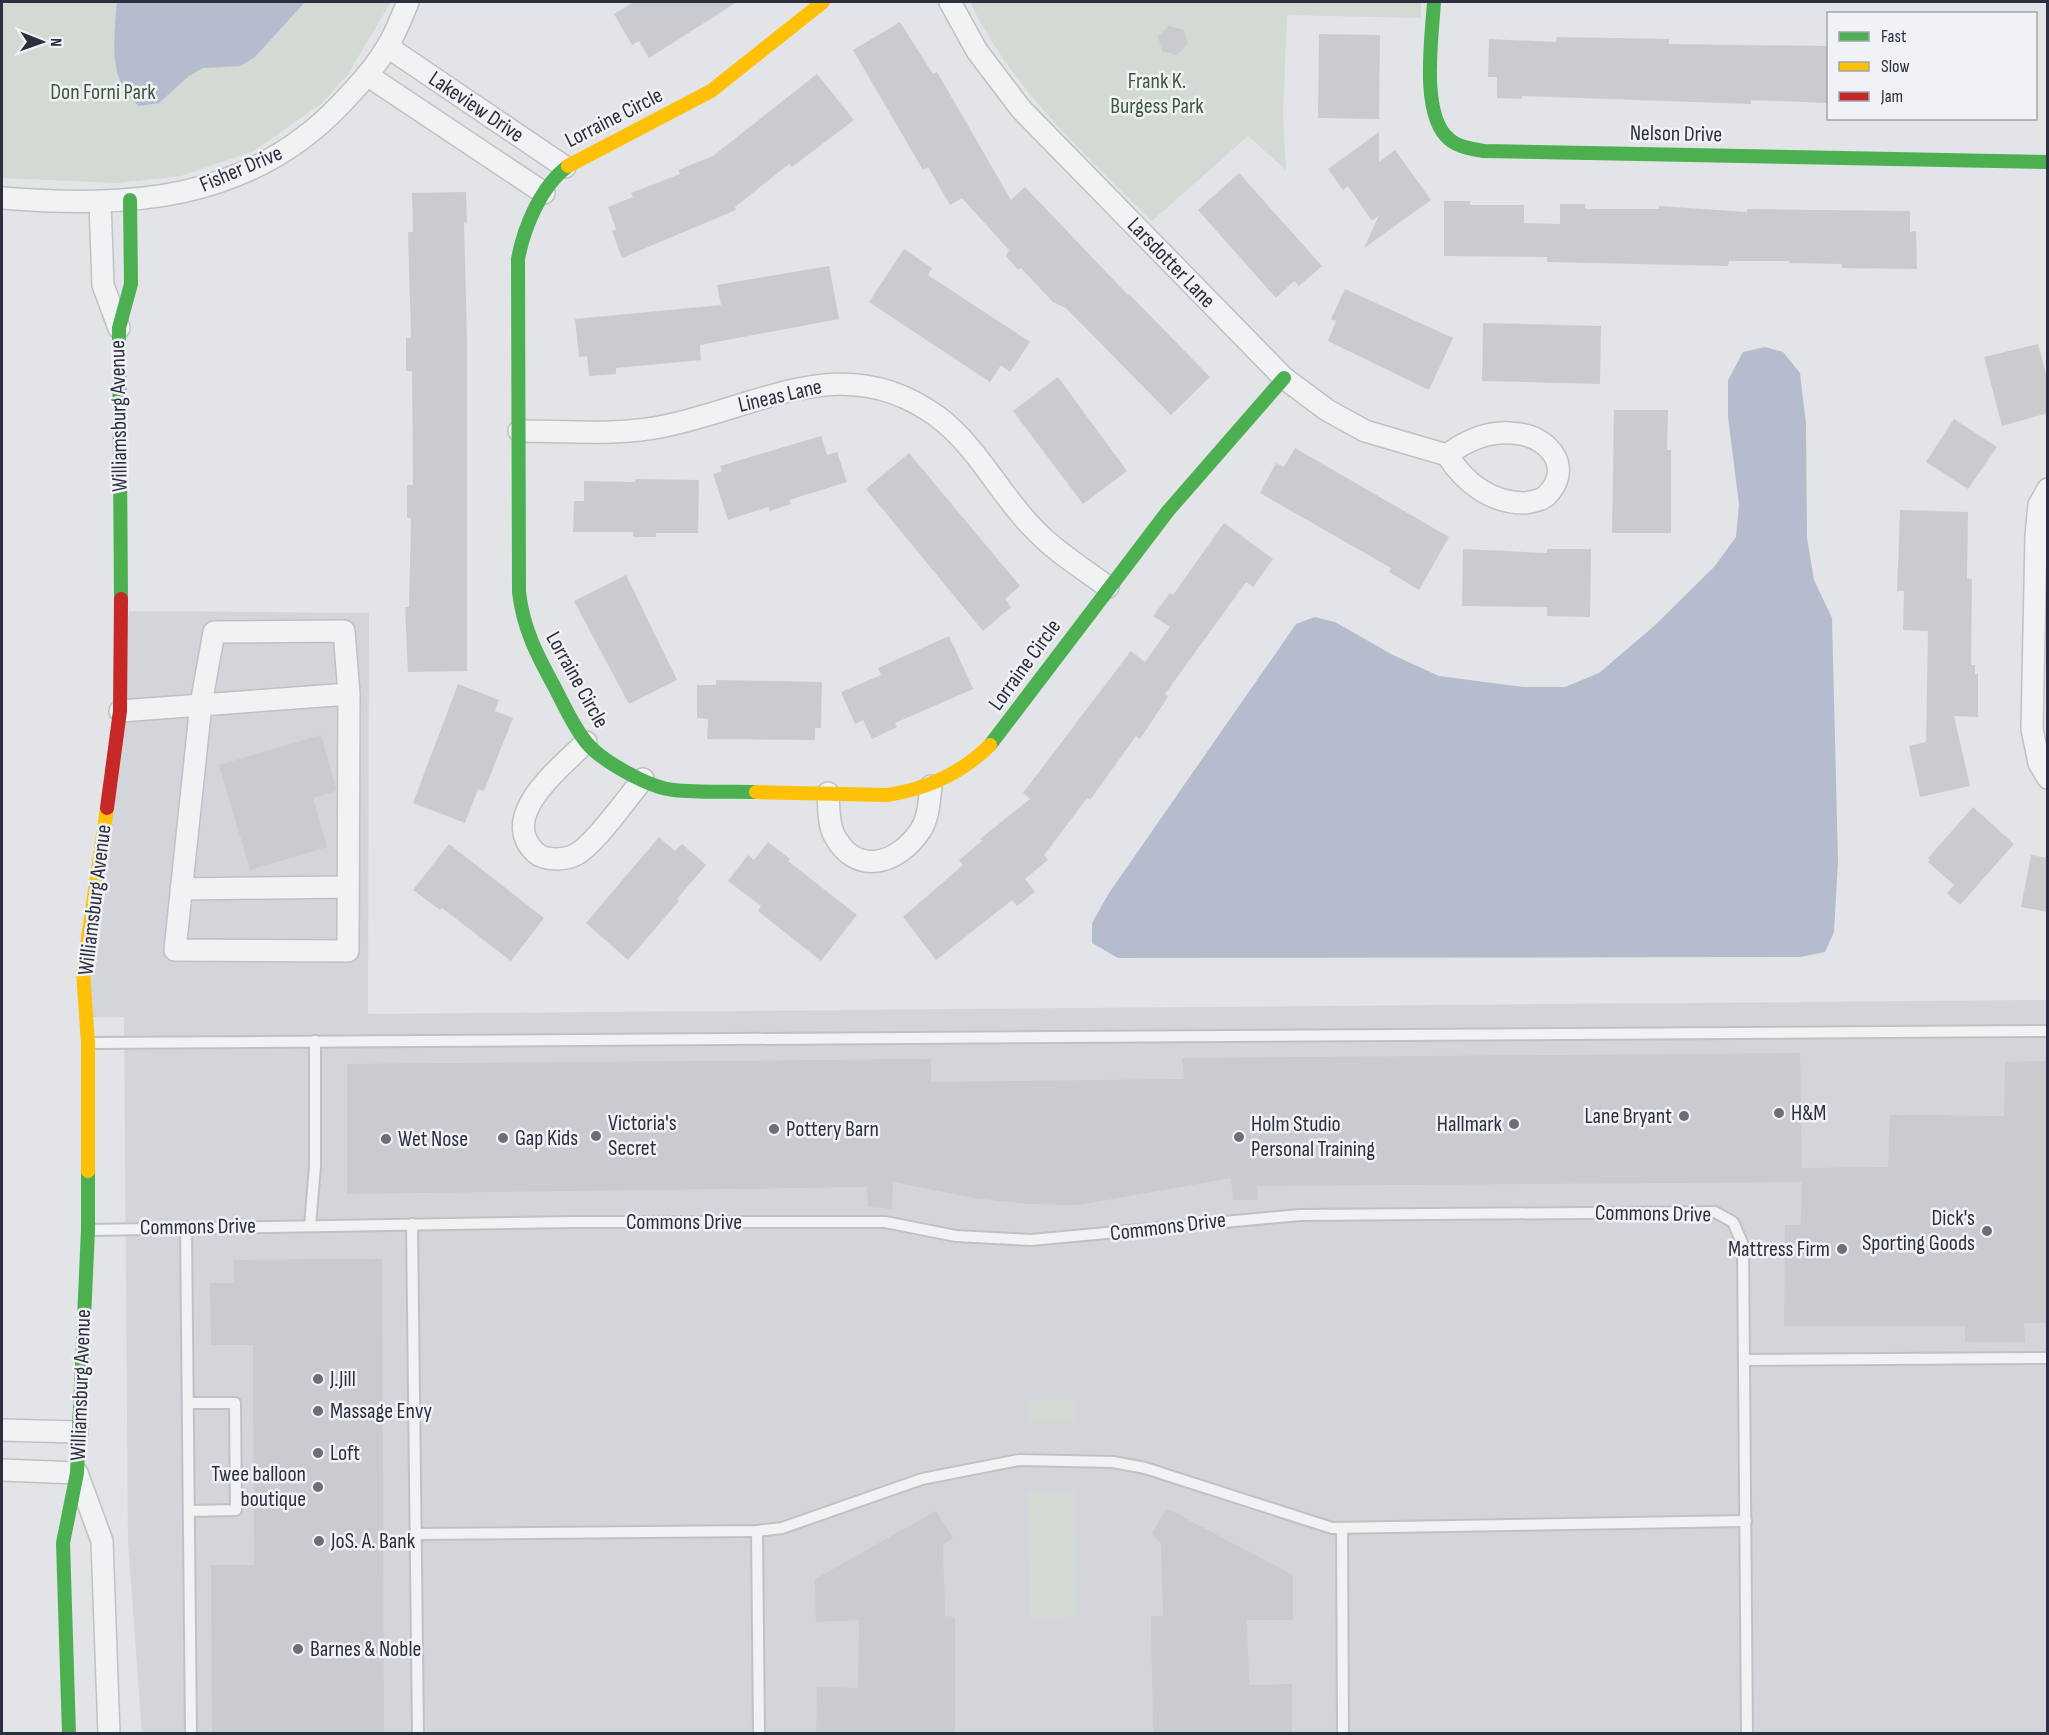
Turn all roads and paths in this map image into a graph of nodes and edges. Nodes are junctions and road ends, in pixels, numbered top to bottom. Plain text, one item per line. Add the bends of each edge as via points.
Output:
1 (408, 2) edge
2 (823, 2) edge
3 (950, 2) edge
4 (1434, 2) edge
5 (388, 47) junction
6 (367, 75) junction
7 (2048, 162) edge
8 (565, 167) junction
9 (544, 193) junction
10 (2, 198) edge
11 (130, 200) junction
12 (100, 202) junction
13 (119, 328) junction
14 (1284, 378) junction
15 (519, 431) junction
16 (1447, 455) junction
17 (2048, 489) edge
18 (1108, 587) junction
19 (349, 693) junction
20 (201, 704) junction
21 (120, 711) junction
22 (586, 742) junction
23 (2048, 778) edge
24 (643, 779) junction
25 (932, 786) junction
26 (828, 793) junction
27 (348, 887) junction
28 (181, 889) junction
29 (2048, 1031) edge
30 (315, 1041) junction
31 (88, 1043) junction
32 (412, 1224) junction
33 (310, 1226) junction
34 (186, 1227) junction
35 (88, 1230) junction
36 (2048, 1358) edge
37 (1744, 1360) junction
38 (188, 1403) junction
39 (2, 1430) edge
40 (77, 1431) junction
41 (2, 1470) edge
42 (77, 1473) junction
43 (189, 1511) junction
44 (1746, 1521) junction
45 (1342, 1528) junction
46 (757, 1531) junction
47 (416, 1534) junction
48 (69, 1734) edge
49 (109, 1734) edge
50 (191, 1734) edge
51 (418, 1734) edge
52 (759, 1734) edge
53 (1343, 1734) edge
54 (1748, 1734) edge

1 - 5 street, Fisher Drive
2 - 8 street, Lorraine Circle via 711,91
3 - 14 street, Larsdotter Lane via 976,51 1021,110
4 - 7 street, Nelson Drive via 1435,116 1448,139 1464,148
5 - 6 street, Fisher Drive
5 - 8 street, Lakeview Drive
6 - 9 street, Lakeview Drive
6 - 11 street, Fisher Drive via 326,119 274,159 198,189
8 - 9 street, Lorraine Circle
9 - 15 street, Lorraine Circle via 522,238 518,259
10 - 12 street, Fisher Drive
11 - 12 street, Fisher Drive
11 - 13 street, Williamsburg Avenue via 131,284
12 - 13 street, Williamsburg Avenue via 103,285
13 - 21 street, Williamsburg Avenue
14 - 16 street, Larsdotter Lane via 1327,410 1365,431
14 - 18 street, Lorraine Circle via 1168,511
15 - 18 street, Lineas Lane via 636,431 788,390 835,383 884,389 914,402 955,432 1035,531
15 - 22 street, Lorraine Circle via 522,616 529,639
16 - 16 street via 1457,471 1489,496 1506,503 1545,497 1555,483 1558,468 1553,450 1542,440 1507,432 1466,441
17 - 23 street via 2039,505 2036,536 2032,729 2039,763
18 - 25 street, Lorraine Circle via 996,740 977,760
19 - 20 street
19 - 20 street via 344,631 214,632
19 - 27 street
20 - 21 street
20 - 28 street
21 - 31 street, Williamsburg Avenue via 83,972
22 - 24 street, Lorraine Circle via 604,759
22 - 24 street via 530,800 524,831 530,847 541,858 576,855
24 - 26 street, Lorraine Circle via 671,790
25 - 26 street, Lorraine Circle via 887,795
25 - 26 street via 921,830 901,854 870,863 857,857 834,835
27 - 28 street
27 - 28 street via 348,951 174,950
29 - 30 lane via 857,1041
30 - 31 lane
30 - 33 lane via 315,1166
31 - 35 street, Williamsburg Avenue
32 - 33 lane, Commons Drive
32 - 37 lane, Commons Drive via 885,1222 956,1236 1031,1240 1300,1215 1714,1212 1733,1222 1743,1245
32 - 47 lane
33 - 34 lane, Commons Drive
34 - 35 lane, Commons Drive
34 - 38 lane
35 - 40 street, Williamsburg Avenue
36 - 37 lane
37 - 44 lane, Commons Drive
38 - 43 lane
38 - 43 lane via 235,1403 236,1510
39 - 40 street
40 - 42 street, Williamsburg Avenue
41 - 42 street
42 - 48 street, Williamsburg Avenue via 63,1543
42 - 49 street, Williamsburg Avenue via 102,1541
43 - 50 lane
44 - 45 lane
44 - 54 lane, Commons Drive
45 - 46 lane via 1311,1522 1148,1468 1113,1462 1019,1460 922,1479 782,1528
45 - 53 lane
46 - 47 lane
46 - 52 lane
47 - 51 lane

